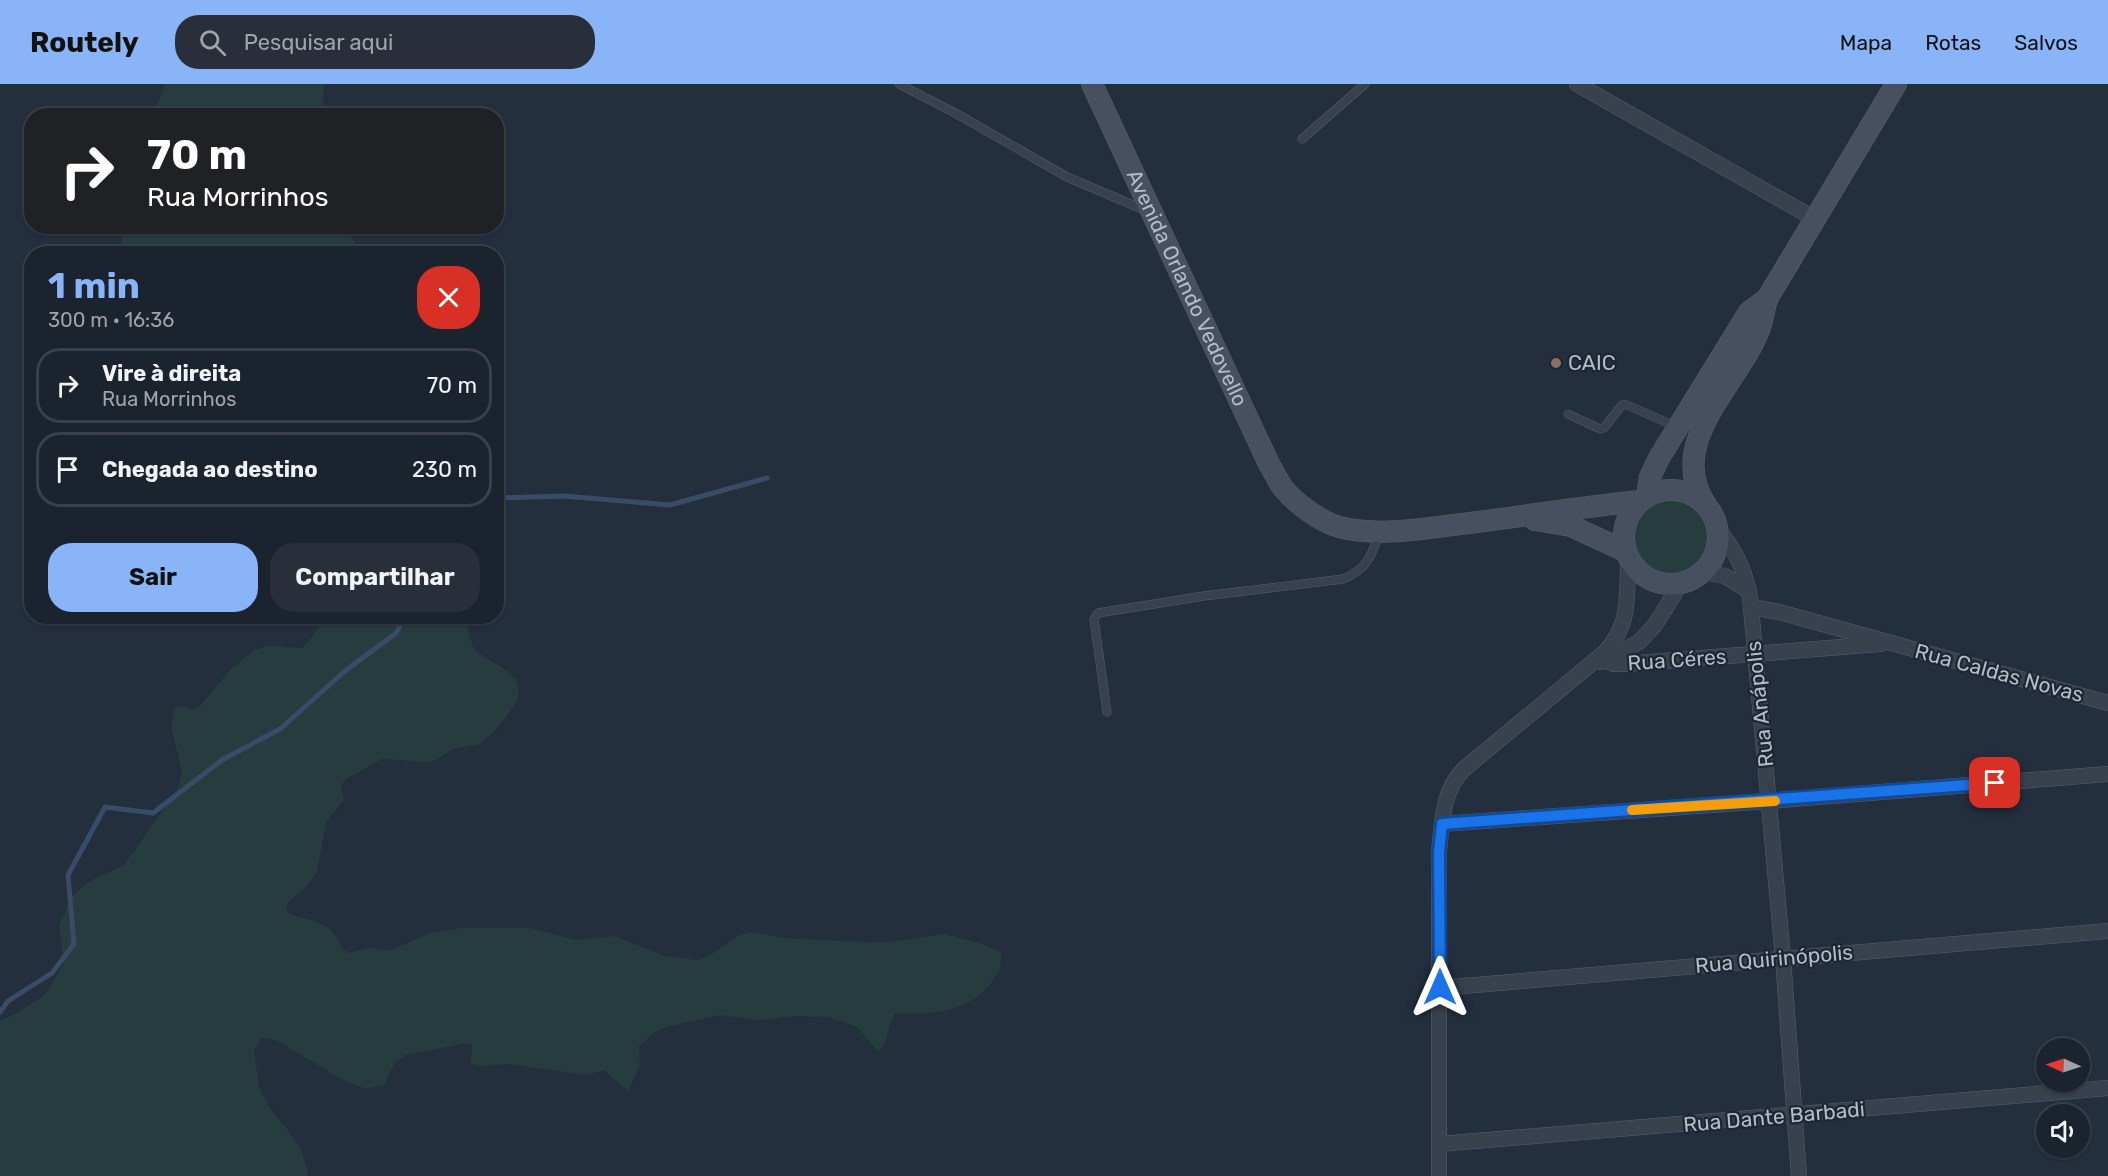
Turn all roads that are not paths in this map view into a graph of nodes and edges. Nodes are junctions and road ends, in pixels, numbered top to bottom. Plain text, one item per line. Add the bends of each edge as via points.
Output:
1 (898, 84) edge
2 (1092, 84) edge
3 (1365, 84) edge
4 (1895, 84) edge
5 (1579, 85) edge
6 (1302, 139) dead end
7 (1151, 212) junction
8 (1815, 219) junction
9 (1767, 299) junction
10 (1568, 414) dead end
11 (1678, 427) junction
12 (1644, 498) junction
13 (1706, 506) junction
14 (1520, 517) junction
15 (1717, 528) junction
16 (1381, 531) junction
17 (1627, 555) junction
18 (1703, 572) junction
19 (1681, 584) junction
20 (1749, 591) junction
21 (1751, 607) junction
22 (1889, 643) junction
23 (1755, 654) junction
24 (1605, 656) junction
25 (2108, 703) edge
26 (1107, 712) dead end
27 (2108, 774) edge
28 (1769, 801) junction
29 (1442, 824) junction
30 (2108, 931) edge
31 (1783, 958) junction
32 (1440, 987) junction
33 (2108, 1088) edge
34 (1794, 1115) junction
35 (1440, 1144) junction
36 (1440, 1176) edge
37 (1799, 1176) edge

1 - 7 lane via 1067,177
2 - 7 street, Avenida Orlando Vedovello
3 - 6 lane
4 - 8 street
5 - 8 street
7 - 16 street, Avenida Orlando Vedovello via 1284,489 1324,521
8 - 9 street
9 - 11 street via 1749,312
9 - 13 street via 1759,331 1698,435 1695,481
10 - 11 lane via 1600,429 1617,408 1627,405
11 - 12 street via 1659,458
12 - 13 street via 1662,490 1678,490 1693,495
12 - 14 street
12 - 17 street via 1625,523
13 - 15 street
14 - 16 street
14 - 17 street via 1571,526
15 - 18 street via 1716,552
15 - 20 street, Rua Anápolis via 1742,565
16 - 26 lane via 1365,565 1343,579 1098,613 1094,620
17 - 19 street via 1646,578 1657,583
17 - 24 street via 1627,608 1623,625
18 - 19 street
18 - 20 street via 1725,576
19 - 24 street via 1639,642
20 - 21 street, Rua Anápolis
21 - 22 street, Rua Caldas Novas
21 - 23 street, Rua Anápolis
22 - 23 street, Rua Caldas Novas
22 - 25 street, Rua Caldas Novas
23 - 24 street, Rua Céres via 1626,664 1614,664
23 - 28 street, Rua Anápolis
24 - 29 street via 1577,674 1455,777
27 - 28 street
28 - 29 street
28 - 31 street, Rua Anápolis
29 - 32 street
30 - 31 street, Rua Quirinópolis
31 - 32 street, Rua Quirinópolis
31 - 34 street, Rua Anápolis
32 - 35 street
33 - 34 street, Rua Dante Barbadi
34 - 35 street, Rua Dante Barbadi
34 - 37 street, Rua Anápolis
35 - 36 street

